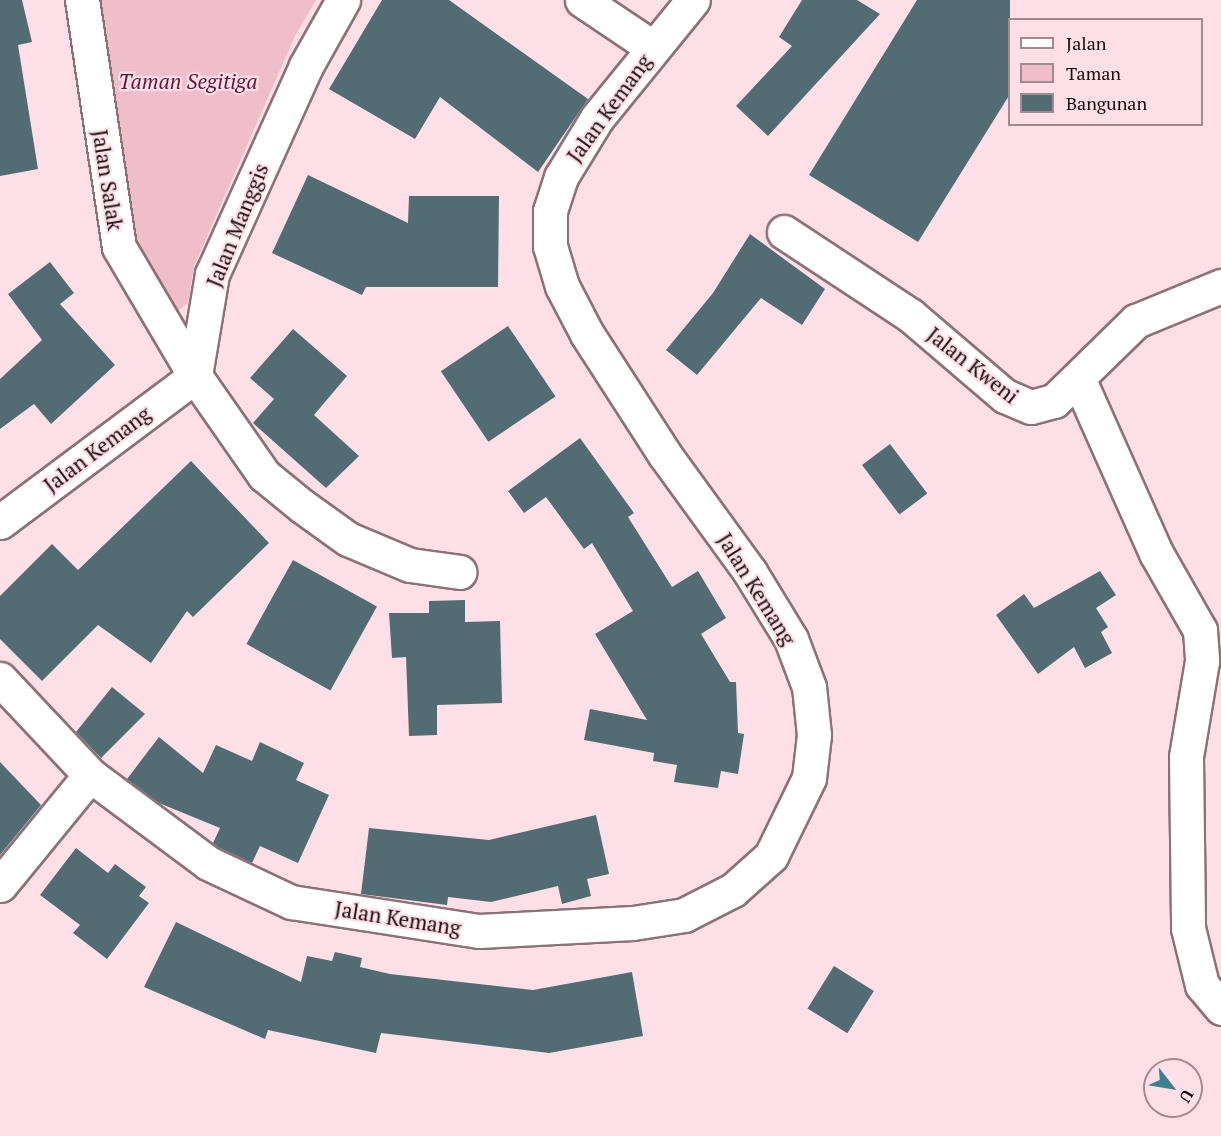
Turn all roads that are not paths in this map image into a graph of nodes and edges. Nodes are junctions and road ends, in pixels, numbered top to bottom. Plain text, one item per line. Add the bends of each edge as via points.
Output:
1 (82, 0) edge
2 (343, 0) edge
3 (582, 0) edge
4 (693, 0) edge
5 (652, 47) junction
6 (784, 232) dead end
7 (1221, 286) edge
8 (195, 376) junction
9 (1079, 380) junction
10 (0, 522) edge
11 (460, 572) dead end
12 (0, 679) edge
13 (90, 775) junction
14 (0, 885) edge
15 (1221, 1008) edge

1 - 8 street, Jalan Salak via 119,247
2 - 8 street, Jalan Manggis via 306,66 212,274
3 - 5 street
4 - 5 street, Jalan Kemang
5 - 13 street, Jalan Kemang via 561,177 550,211 550,246 587,334 665,455 750,572 791,639 809,687 814,735 809,778 771,856 733,890 684,915 478,930 291,902 208,863
6 - 9 street, Jalan Kweni via 910,315 1024,406 1045,405
7 - 9 street, Jalan Kweni via 1136,321
8 - 10 street, Jalan Kemang
8 - 11 street via 264,475 302,506 348,539 410,565
9 - 15 street via 1156,553 1200,630 1202,661 1186,757 1188,928 1202,985
12 - 13 street, Jalan Kemang
13 - 14 street

